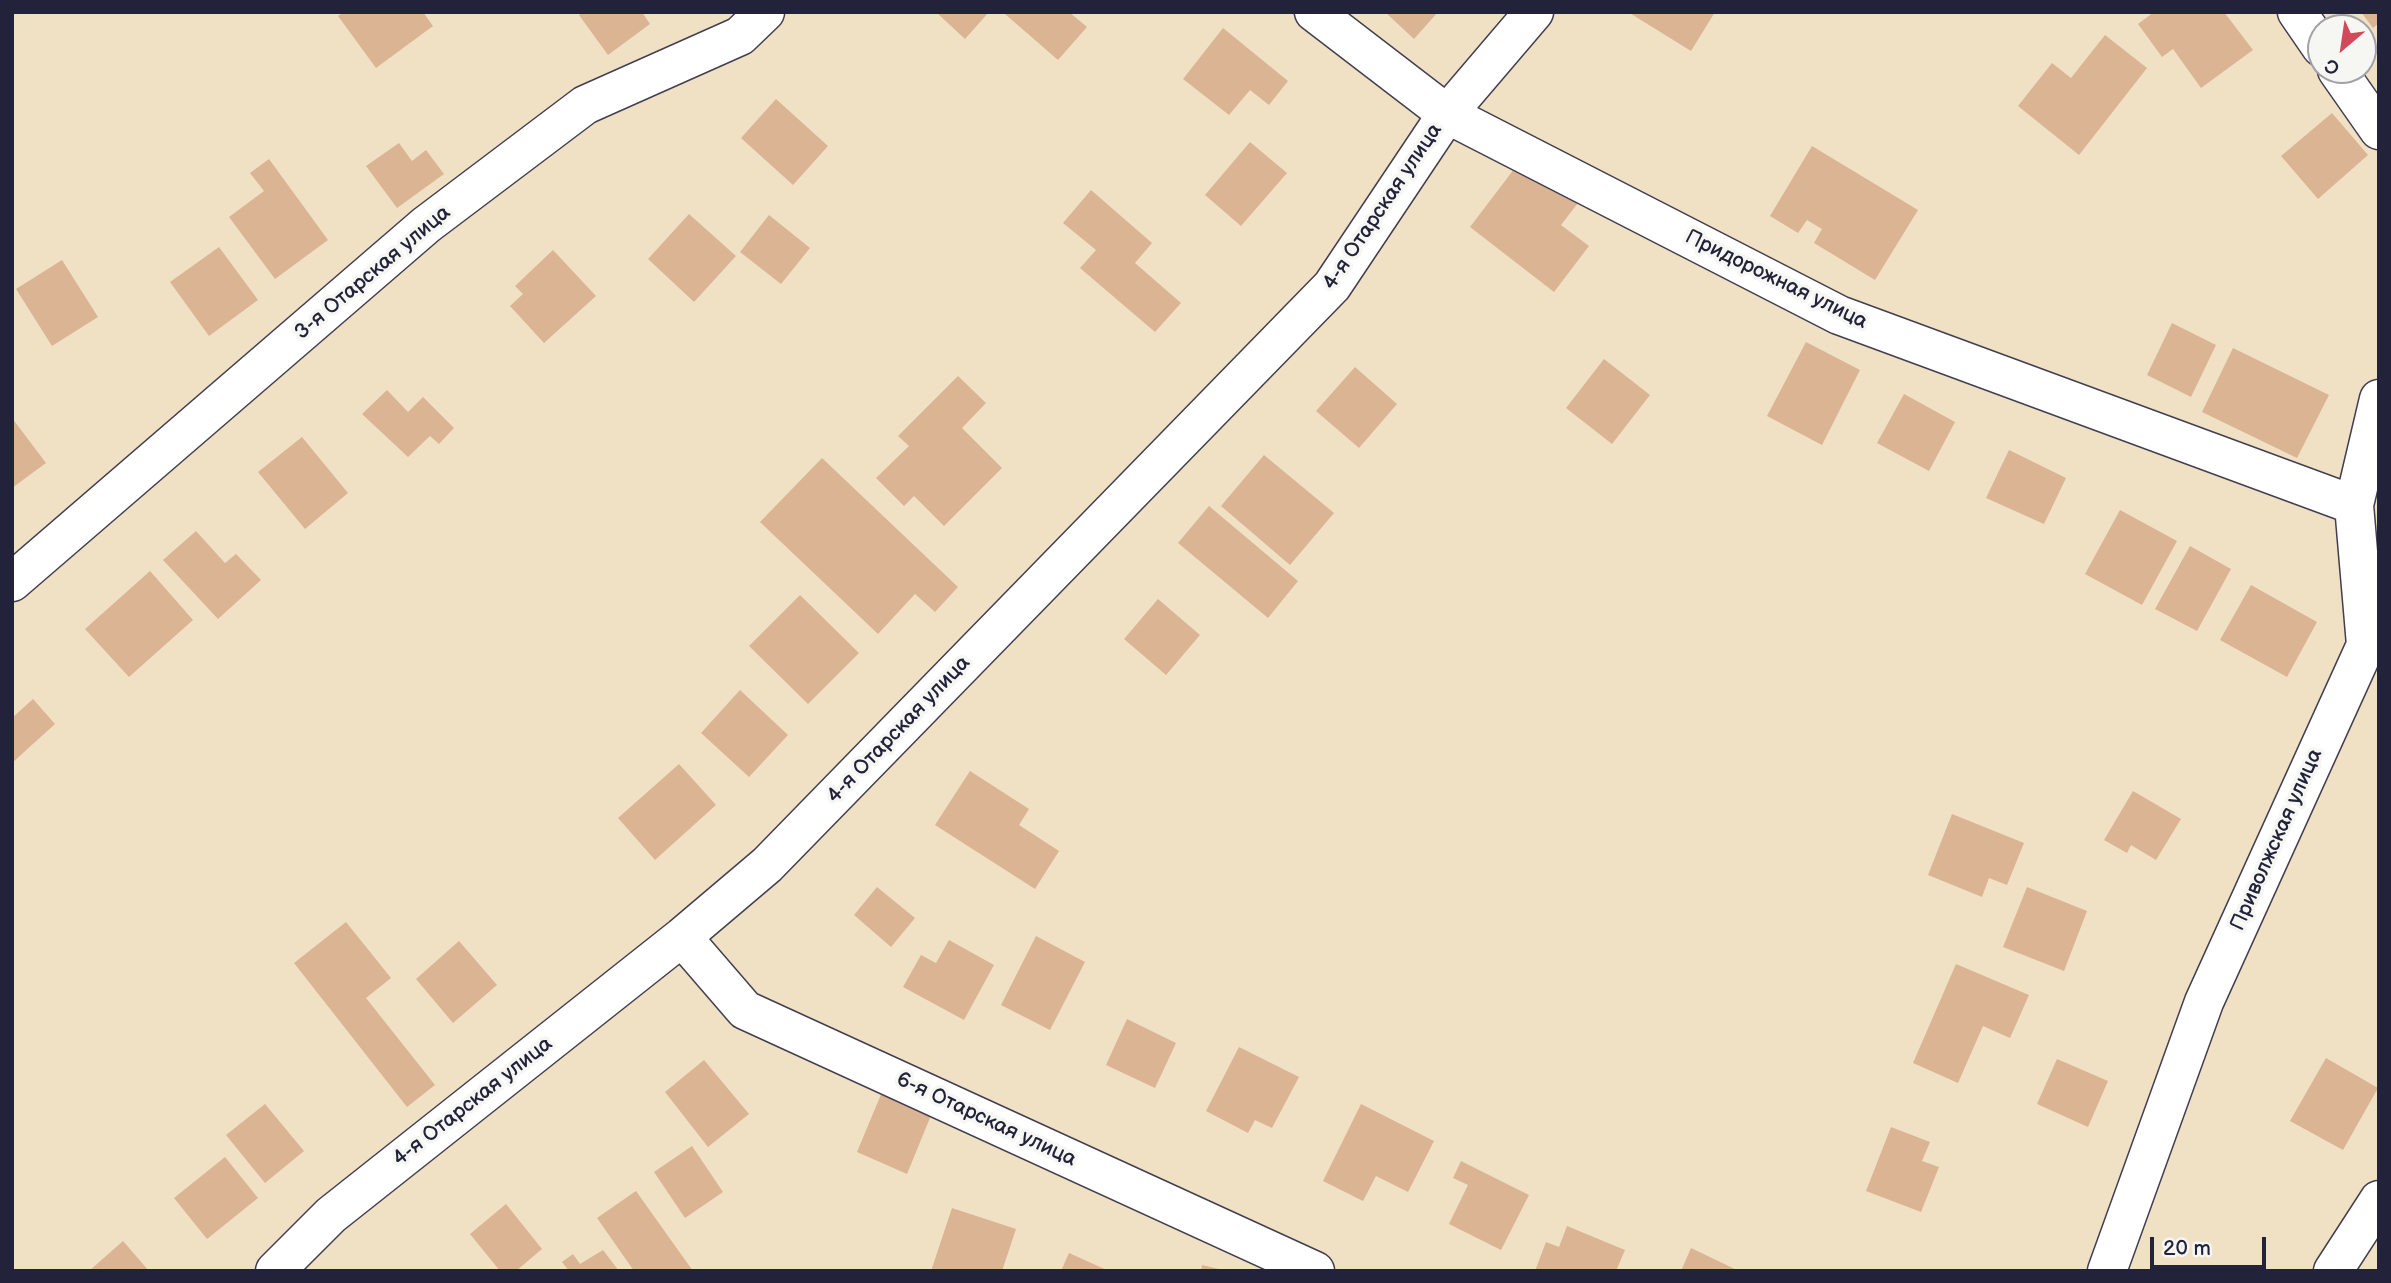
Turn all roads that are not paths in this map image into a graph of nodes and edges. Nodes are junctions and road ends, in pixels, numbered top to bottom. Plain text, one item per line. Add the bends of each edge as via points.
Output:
1 (765, 12) edge
2 (1314, 12) edge
3 (1534, 12) edge
4 (2297, 12) edge
5 (2307, 27) edge
6 (2347, 84) edge
7 (1447, 114) junction
8 (2379, 130) edge
9 (2379, 399) edge
10 (2354, 505) junction
11 (12, 582) edge
12 (682, 937) junction
13 (2379, 1200) edge
14 (275, 1271) edge
15 (1315, 1271) edge
16 (2107, 1271) edge
17 (2333, 1271) edge

1 - 11 street, 3-я Отарская улица via 740,36 586,105 426,225
2 - 7 street, Придорожная улица
3 - 7 street
4 - 5 street
6 - 8 street
7 - 10 street, Придорожная улица via 1839,315
7 - 12 street, 4-я Отарская улица via 1332,286 767,864
9 - 10 street, Приволжская улица
10 - 16 street, Приволжская улица via 2366,645 2204,1002
12 - 14 street, 4-я Отарская улица via 331,1215
12 - 15 street, 6-я Отарская улица via 745,1010
13 - 17 street

